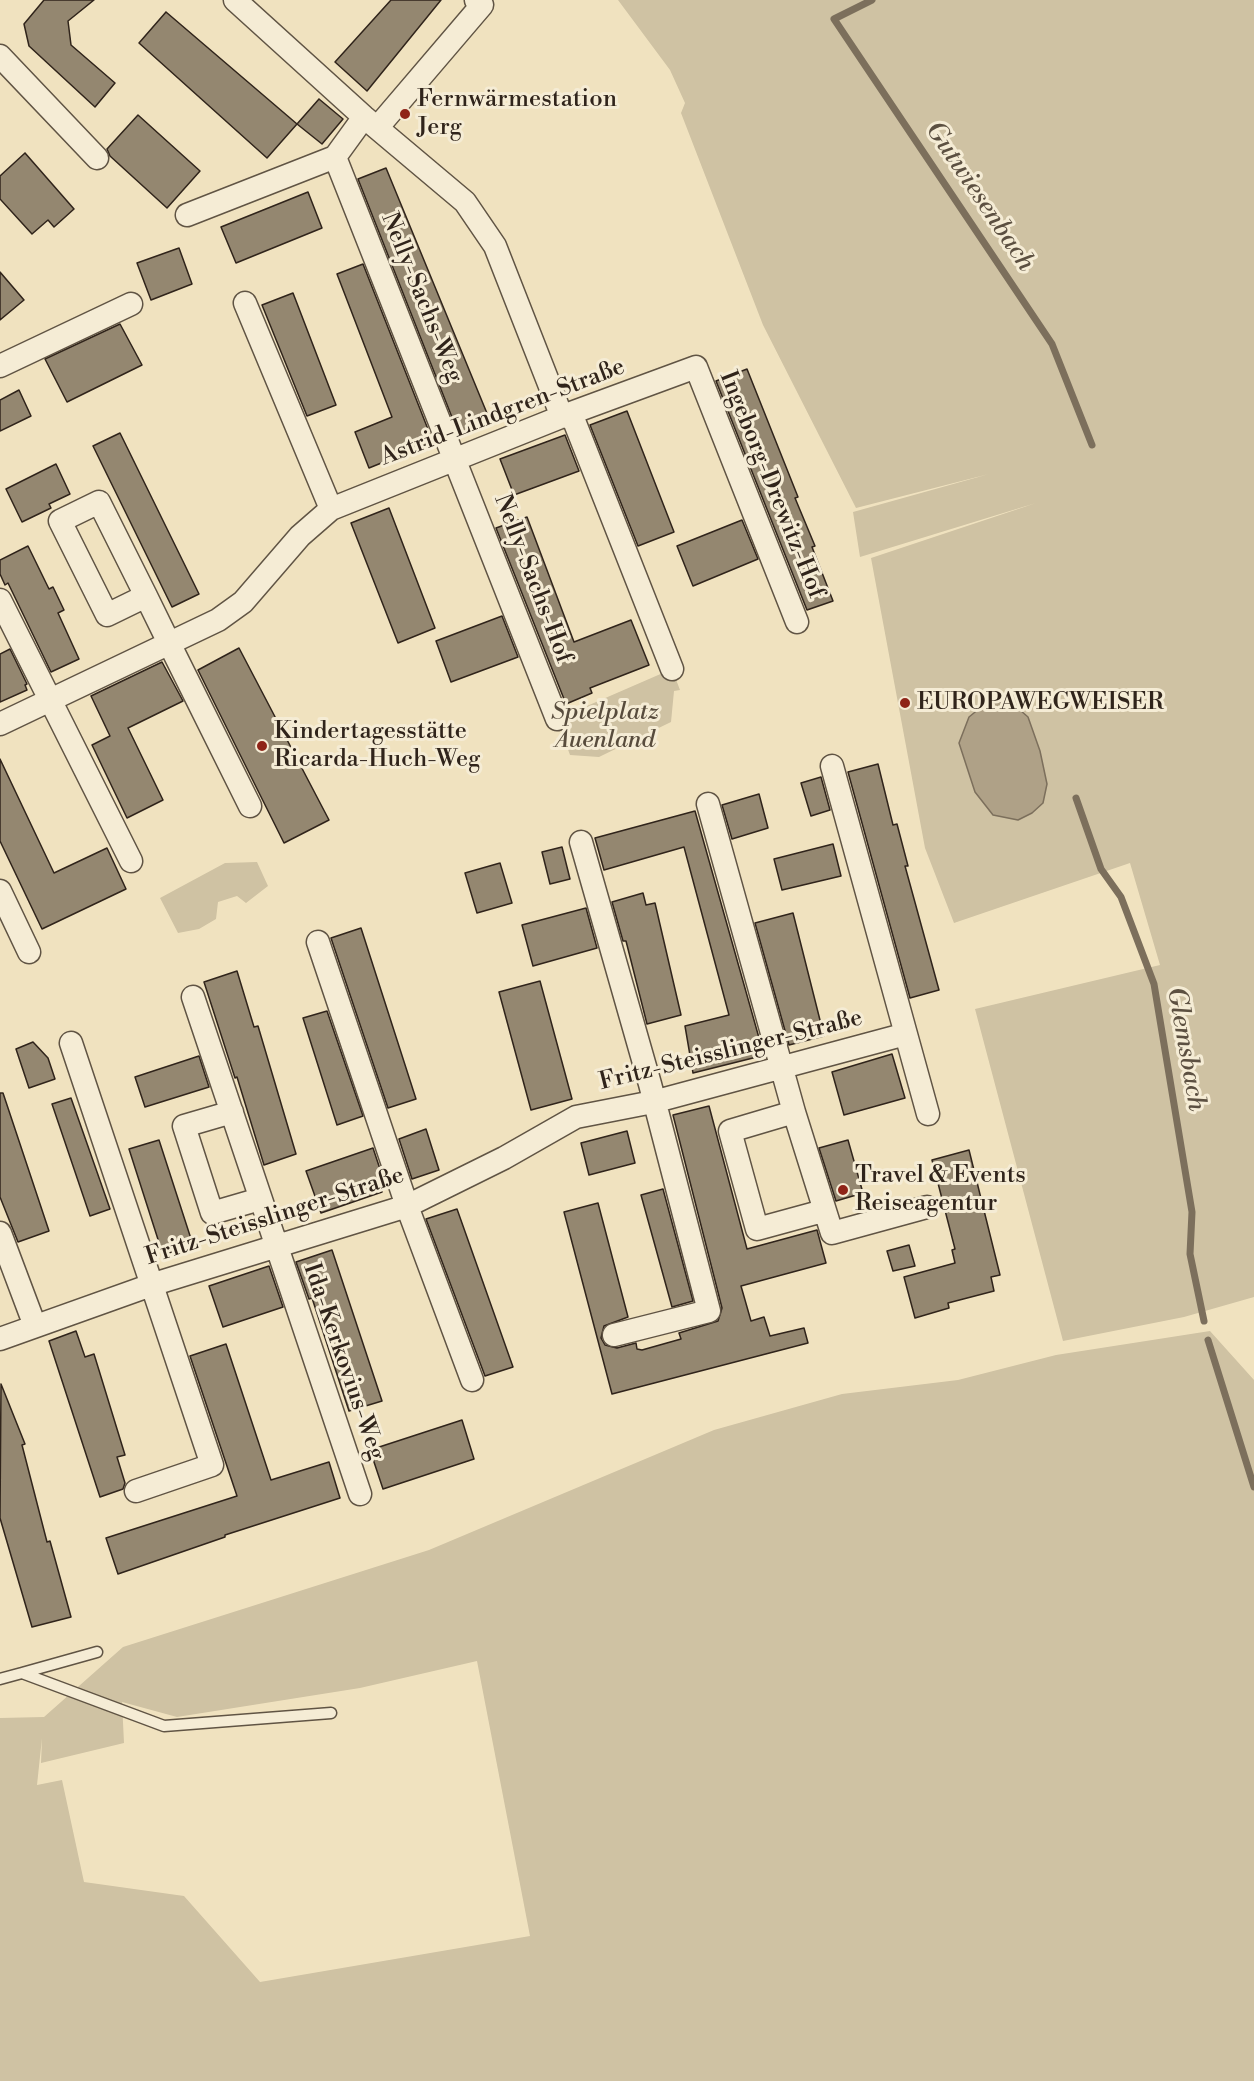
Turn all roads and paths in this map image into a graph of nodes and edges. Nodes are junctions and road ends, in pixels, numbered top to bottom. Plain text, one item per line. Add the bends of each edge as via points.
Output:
1 (235, 0) edge
2 (476, 0) edge
3 (0, 56) edge
4 (371, 123) junction
5 (335, 157) junction
6 (97, 158) dead end
7 (187, 215) dead end
8 (245, 303) dead end
9 (131, 304) dead end
10 (0, 366) edge
11 (696, 367) joint
12 (566, 415) junction
13 (456, 460) junction
14 (331, 510) junction
15 (146, 596) junction
16 (0, 600) edge
17 (796, 622) dead end
18 (169, 643) junction
19 (672, 669) dead end
20 (50, 699) junction
21 (556, 719) dead end
22 (0, 724) edge
23 (832, 766) dead end
24 (708, 804) dead end
25 (250, 806) dead end
26 (581, 842) dead end
27 (131, 861) dead end
28 (0, 891) edge
29 (318, 942) dead end
30 (29, 952) dead end
31 (193, 997) dead end
32 (906, 1034) junction
33 (71, 1043) dead end
34 (782, 1069) junction
35 (653, 1102) junction
36 (232, 1112) junction
37 (794, 1112) junction
38 (928, 1114) dead end
39 (260, 1199) junction
40 (407, 1206) junction
41 (927, 1207) dead end
42 (823, 1211) junction
43 (0, 1233) edge
44 (276, 1247) junction
45 (154, 1284) junction
46 (35, 1326) junction
47 (614, 1335) dead end
48 (0, 1339) edge
49 (472, 1380) dead end
50 (136, 1491) dead end
51 (360, 1494) dead end
52 (97, 1652) dead end
53 (22, 1673) junction
54 (0, 1679) edge
55 (331, 1713) dead end

1 - 4 street
2 - 4 street via 482,5
3 - 6 street
4 - 5 street
4 - 12 street via 465,202 495,246
5 - 7 street
5 - 13 street, Nelly-Sachs-Weg
8 - 14 street
9 - 10 street
11 - 12 street, Astrid-Lindgren-Straße
11 - 17 street, Ingeborg-Drewitz-Hof
12 - 13 street, Astrid-Lindgren-Straße
12 - 19 street
13 - 14 street, Astrid-Lindgren-Straße
13 - 21 street, Nelly-Sachs-Hof
14 - 18 street, Astrid-Lindgren-Straße via 300,536 243,602 218,620
15 - 15 street via 107,615 60,521 99,502
15 - 18 street
16 - 20 street
18 - 20 street, Astrid-Lindgren-Straße
18 - 25 street
20 - 22 street, Astrid-Lindgren-Straße
20 - 27 street
23 - 32 street
24 - 34 street
26 - 35 street
28 - 30 street
29 - 40 street
31 - 36 street, Ida-Kerkovius-Weg
32 - 34 street, Fritz-Steisslinger-Straße
32 - 38 street
33 - 45 street
34 - 35 street, Fritz-Steisslinger-Straße
34 - 37 street
35 - 40 street, Fritz-Steisslinger-Straße via 576,1117
35 - 47 street via 709,1311
36 - 39 street, Ida-Kerkovius-Weg
36 - 39 street via 184,1126 187,1137 212,1212
37 - 42 street
37 - 42 street via 730,1131 757,1230
39 - 44 street, Ida-Kerkovius-Weg
40 - 44 street, Fritz-Steisslinger-Straße
40 - 49 street
41 - 42 street via 832,1233
43 - 46 street
44 - 45 street, Fritz-Steisslinger-Straße
44 - 51 street, Ida-Kerkovius-Weg
45 - 46 street, Fritz-Steisslinger-Straße
45 - 50 street via 212,1465
46 - 48 street, Fritz-Steisslinger-Straße
52 - 53 lane
53 - 54 lane
53 - 55 lane via 164,1726

